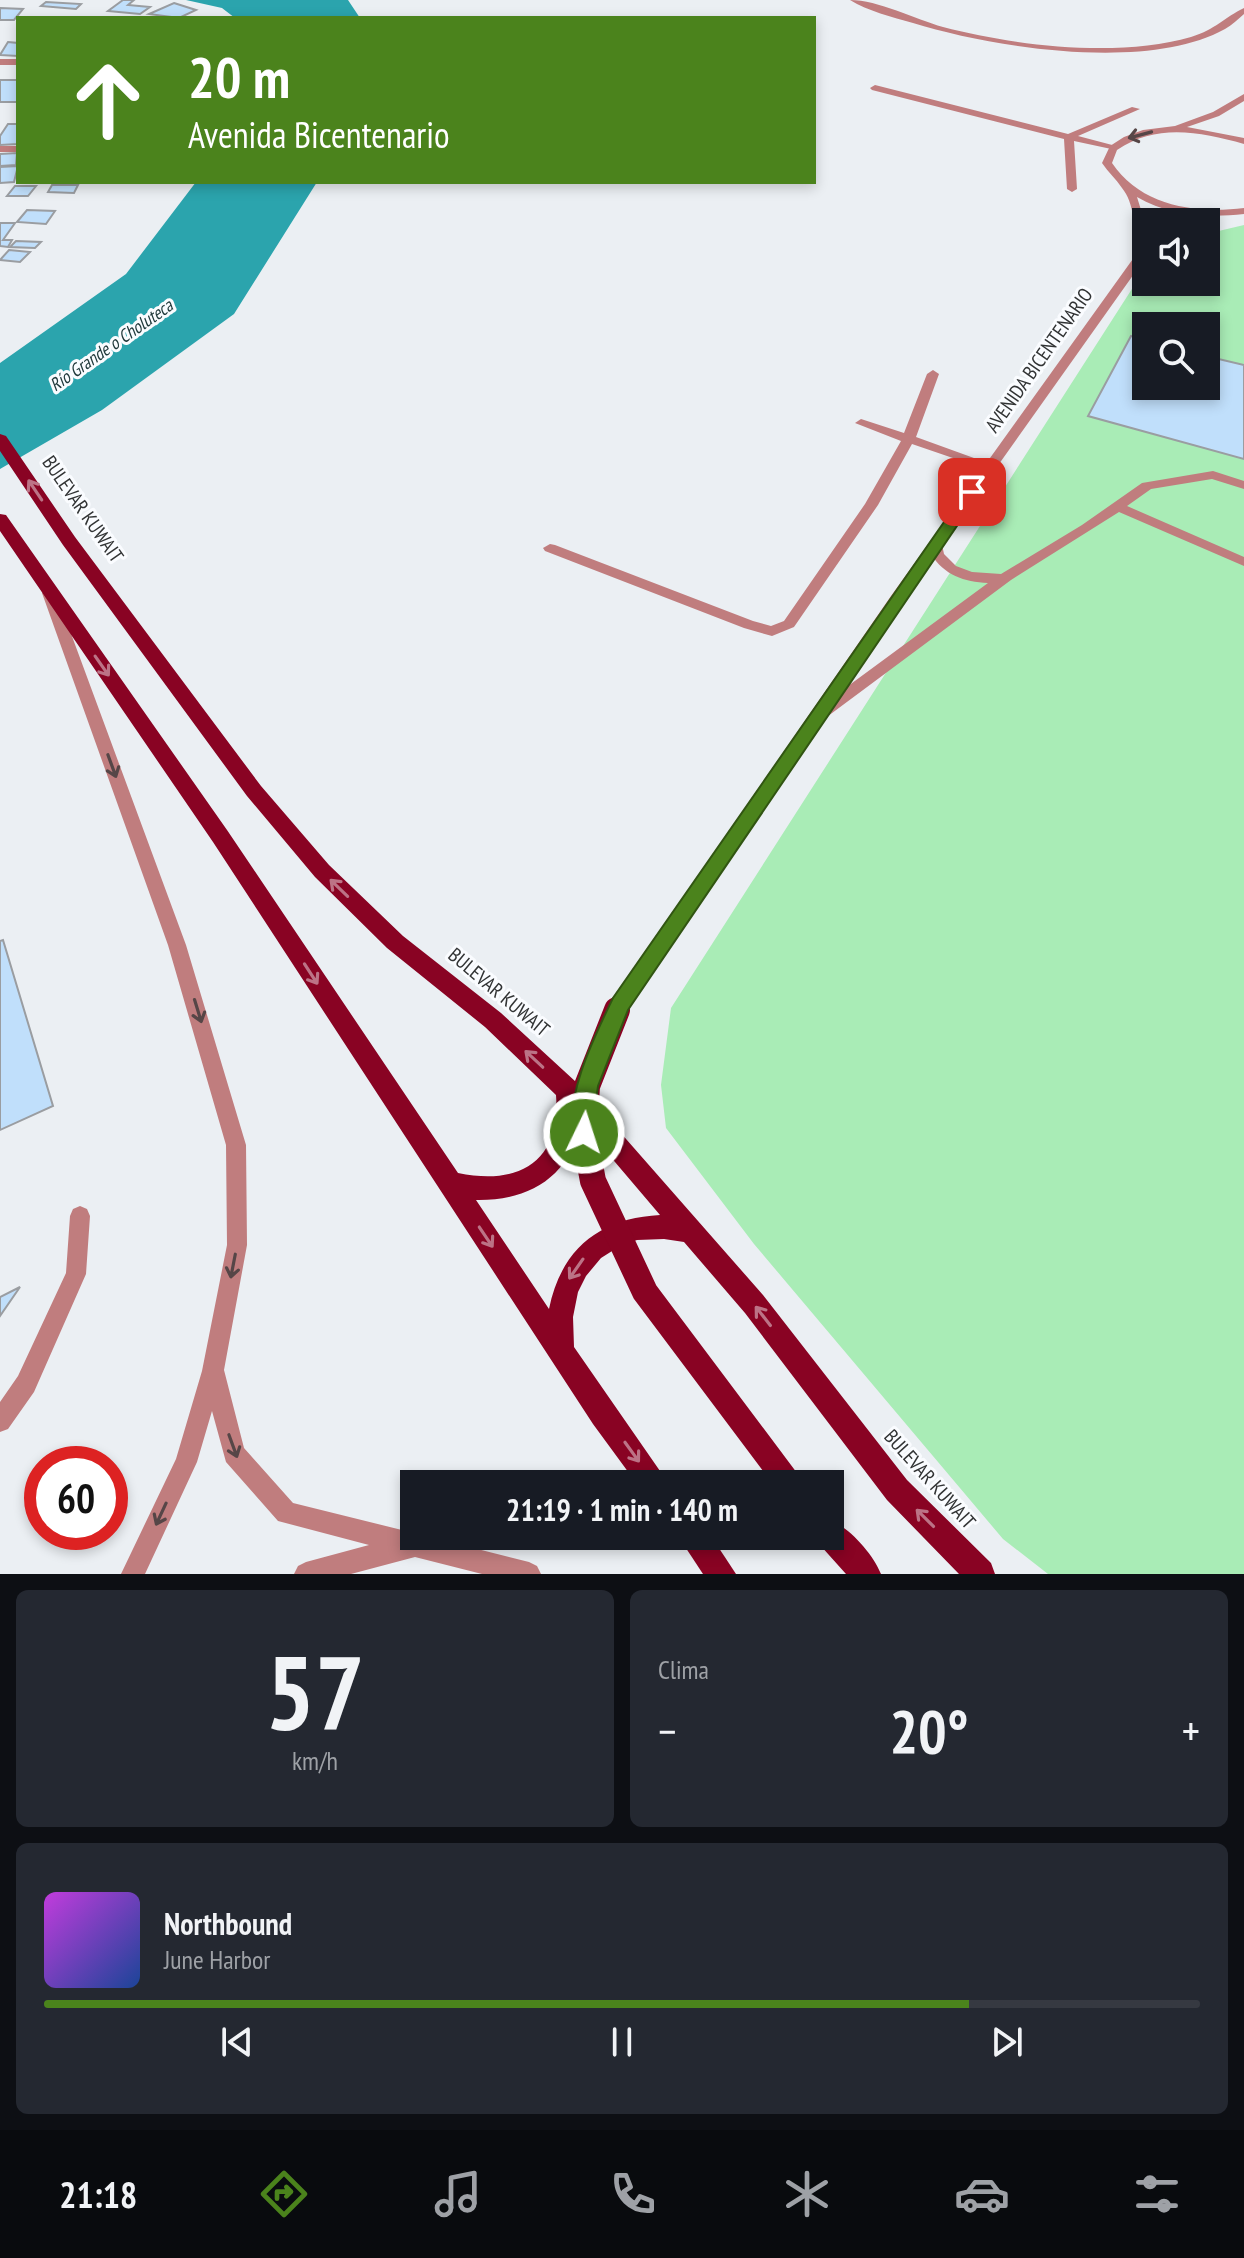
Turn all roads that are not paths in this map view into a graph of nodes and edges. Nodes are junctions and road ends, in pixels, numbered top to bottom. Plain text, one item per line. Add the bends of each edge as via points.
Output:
1 (854, 0) edge
2 (1244, 10) edge
3 (875, 88) dead end
4 (1244, 97) edge
5 (1135, 109) dead end
6 (1168, 130) junction
7 (1069, 137) junction
8 (1244, 141) edge
9 (1113, 148) junction
10 (1072, 189) dead end
11 (1129, 190) junction
12 (1135, 208) edge
13 (1239, 212) edge
14 (1220, 218) edge
15 (1132, 269) edge
16 (933, 374) dead end
17 (861, 423) dead end
18 (909, 438) junction
19 (0, 439) edge
20 (990, 466) junction
21 (1244, 485) edge
22 (1116, 506) junction
23 (0, 519) edge
24 (936, 543) junction
25 (550, 548) dead end
26 (1244, 562) edge
27 (1006, 577) junction
28 (47, 588) junction
29 (815, 718) junction
30 (620, 1004) joint
31 (568, 1090) junction
32 (449, 1183) junction
33 (80, 1216) dead end
34 (694, 1232) junction
35 (561, 1347) junction
36 (213, 1371) junction
37 (0, 1421) edge
38 (645, 1470) edge
39 (778, 1470) edge
40 (400, 1541) edge
41 (400, 1549) edge
42 (435, 1550) edge
43 (703, 1550) edge
44 (844, 1550) edge
45 (133, 1574) edge
46 (306, 1574) edge
47 (529, 1574) edge
48 (721, 1574) edge
49 (866, 1574) edge
50 (980, 1574) edge

1 - 2 street via 995,40 1067,46 1187,43 1232,25
3 - 7 street
4 - 6 street via 1216,114
5 - 7 street
6 - 8 street
6 -> 9 street via 1142,133
7 - 9 street
7 - 10 street
9 - 11 street, AVENIDA BICENTENARIO via 1107,163
11 - 12 street, AVENIDA BICENTENARIO
11 - 13 street via 1177,208
13 - 14 street
15 - 20 street, AVENIDA BICENTENARIO
16 - 18 street
17 - 18 street
18 - 20 street
18 - 25 street via 871,505 789,624 772,631
31 -> 19 main road, BULEVAR KUWAIT via 493,1020 395,942 322,871 254,791
20 - 24 street, AVENIDA BICENTENARIO
21 - 22 street via 1213,475 1147,486
22 - 26 street
22 - 27 street
23 - 28 main road
24 - 27 street via 940,558 957,572 981,579
24 - 29 street, AVENIDA BICENTENARIO
27 - 29 street
28 -> 32 main road via 220,836
28 -> 36 street via 177,945 236,1145 237,1245
29 - 30 street, AVENIDA BICENTENARIO
30 - 39 main road, bridge via 587,1086 584,1133 593,1181 645,1292
31 - 32 main road via 569,1133 543,1172 497,1191 472,1191
31 - 34 main road, BULEVAR KUWAIT
32 -> 35 main road
33 - 37 street via 76,1274 26,1384
34 -> 35 main road via 636,1227 601,1241 573,1270 565,1287 559,1306
50 -> 34 main road, BULEVAR KUWAIT via 897,1490
35 -> 38 main road
36 -> 40 street via 234,1454 286,1513
36 -> 45 street via 186,1462
41 - 46 street
42 - 47 street
43 - 48 main road
44 - 49 main road

